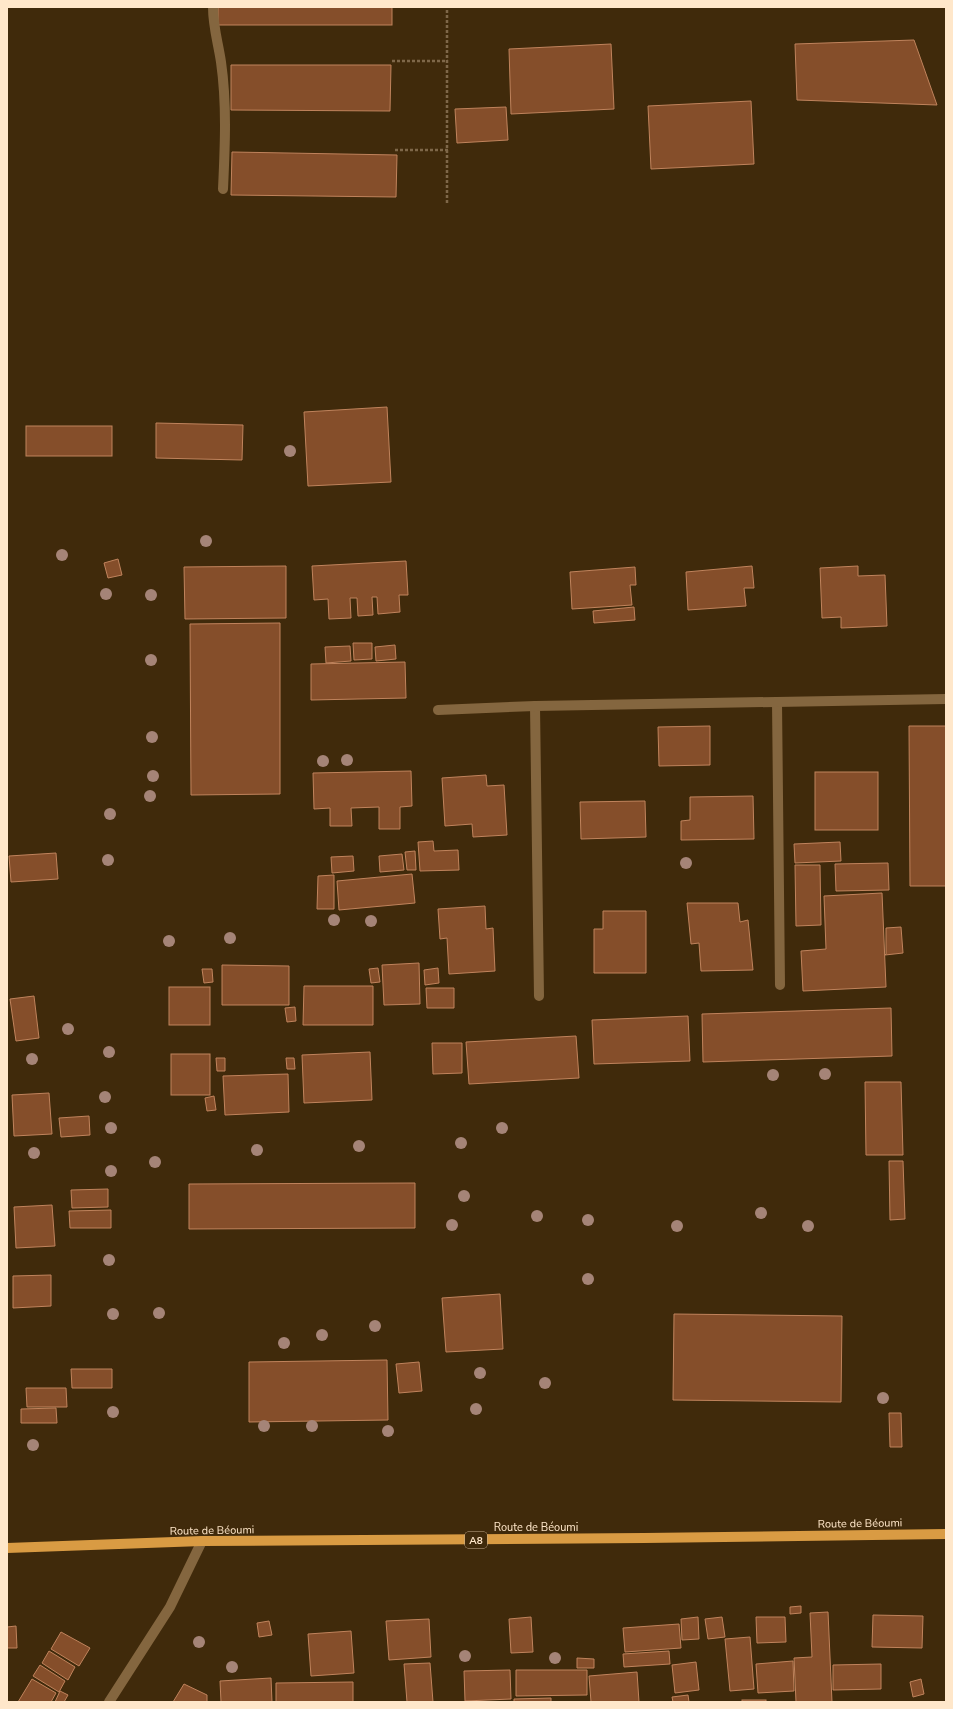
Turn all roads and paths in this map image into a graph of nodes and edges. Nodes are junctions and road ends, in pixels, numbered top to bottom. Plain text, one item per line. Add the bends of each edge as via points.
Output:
1 (213, 7) edge
2 (448, 7) edge
3 (392, 61) dead end
4 (448, 61) junction
5 (395, 150) dead end
6 (448, 150) junction
7 (223, 189) dead end
8 (448, 203) dead end
9 (946, 699) edge
10 (777, 702) junction
11 (535, 706) junction
12 (438, 710) dead end
13 (780, 985) dead end
14 (539, 996) dead end
15 (946, 1534) edge
16 (202, 1541) junction
17 (7, 1548) edge
18 (110, 1702) edge

1 - 7 street via 213,25 221,62 225,112
2 - 4 path
3 - 4 path
4 - 6 path
5 - 6 path
6 - 8 path
9 - 10 street
10 - 11 street
10 - 13 street
11 - 12 street
11 - 14 street
15 - 16 main road, Route de Béoumi / A8
16 - 17 main road, Route de Béoumi / A8
16 - 18 street via 170,1607

